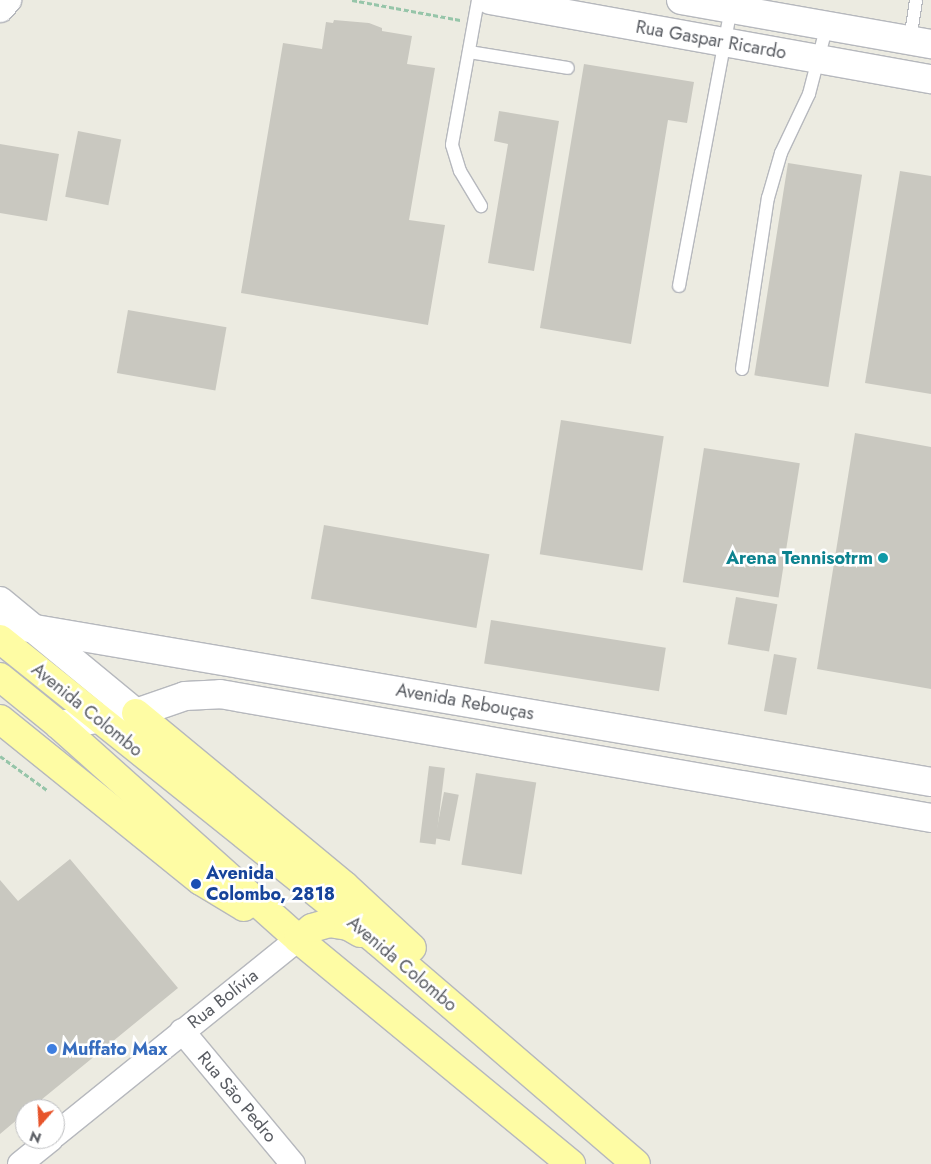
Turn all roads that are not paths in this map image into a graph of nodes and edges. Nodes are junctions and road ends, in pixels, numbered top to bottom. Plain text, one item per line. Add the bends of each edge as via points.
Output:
1 (7, 0) edge
2 (478, 0) edge
3 (490, 0) edge
4 (681, 0) edge
5 (916, 0) edge
6 (0, 8) edge
7 (731, 9) junction
8 (827, 25) junction
9 (725, 43) junction
10 (920, 43) edge
11 (469, 52) junction
12 (820, 60) junction
13 (568, 68) dead end
14 (931, 79) edge
15 (481, 206) dead end
16 (679, 286) dead end
17 (742, 369) dead end
18 (0, 601) edge
19 (0, 622) edge
20 (32, 628) junction
21 (0, 639) edge
22 (226, 660) junction
23 (0, 677) edge
24 (220, 694) junction
25 (136, 713) junction
26 (0, 719) edge
27 (98, 720) junction
28 (59, 725) junction
29 (657, 736) junction
30 (0, 737) edge
31 (652, 769) junction
32 (65, 773) junction
33 (931, 782) edge
34 (931, 818) edge
35 (298, 939) junction
36 (378, 942) junction
37 (182, 1031) junction
38 (65, 1127) edge
39 (613, 1145) junction
40 (39, 1149) edge
41 (20, 1164) edge
42 (293, 1164) edge
43 (571, 1164) edge
44 (636, 1164) edge

1 - 6 main road
2 - 11 lane
3 - 9 main road, Rua Gaspar Ricardo
4 - 7 main road, Rua Gaspar Ricardo
5 - 10 lane
7 - 8 main road, Rua Gaspar Ricardo
7 - 9 lane
8 - 10 main road, Rua Gaspar Ricardo
8 - 12 lane
9 - 12 main road, Rua Gaspar Ricardo
9 - 16 lane
11 - 13 lane
11 - 15 lane via 452,145 460,170
12 - 14 main road, Rua Gaspar Ricardo
12 - 17 lane via 809,94 781,152 768,198
18 - 20 main road
19 - 20 main road, Avenida Rebouças
20 - 22 main road, Avenida Rebouças
20 - 25 main road
21 - 27 main road, Avenida Colombo
22 - 24 main road
22 - 29 main road, Avenida Rebouças
23 - 28 main road, Avenida Colombo
24 - 25 main road, Avenida Rebouças via 185,696
24 - 31 main road, Avenida Rebouças
25 - 27 main road, Avenida Rebouças
25 - 39 main road via 344,886 496,1026
26 - 32 main road, Avenida Colombo
27 - 28 main road, Avenida Rebouças
27 - 36 main road, Avenida Colombo
28 - 35 main road, Avenida Colombo
29 - 31 main road
29 - 33 main road, Avenida Rebouças
30 - 32 main road
31 - 34 main road, Avenida Rebouças
32 - 35 main road, Avenida Colombo via 201,881
35 - 36 main road via 312,928 338,924
35 - 37 street, Rua Bolívia
35 - 43 main road, Avenida Colombo
36 - 39 main road, Avenida Colombo
37 - 38 street, Rua Bolívia
37 - 42 street, Rua São Pedro
39 - 44 main road, Avenida Colombo
40 - 41 street

